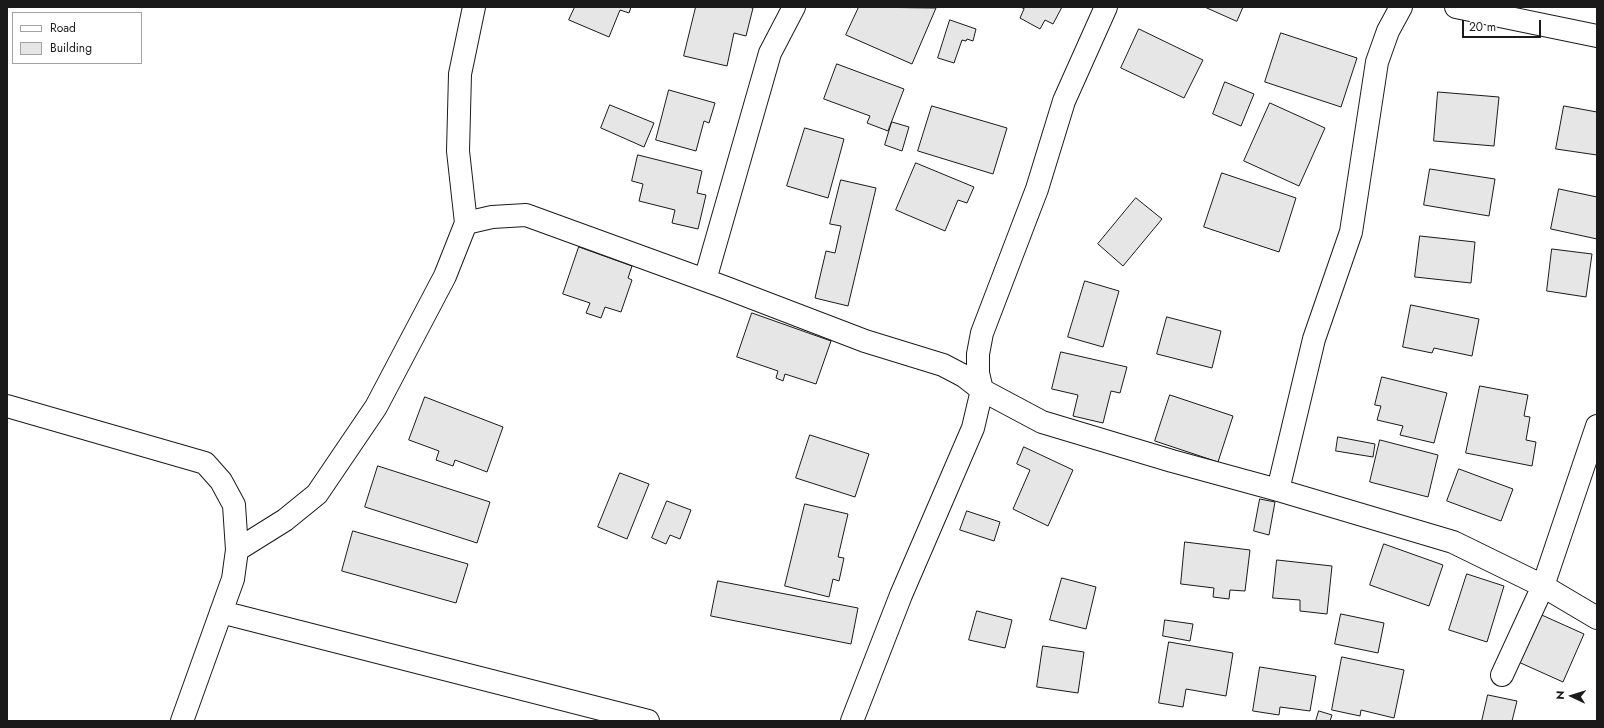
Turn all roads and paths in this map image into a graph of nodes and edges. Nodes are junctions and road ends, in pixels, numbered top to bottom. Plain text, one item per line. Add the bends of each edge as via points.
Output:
1 (474, 7) edge
2 (794, 7) edge
3 (1106, 7) edge
4 (1401, 7) edge
5 (1456, 7) edge
6 (1597, 36) edge
7 (466, 222) junction
8 (705, 280) junction
9 (982, 390) junction
10 (7, 406) edge
11 (1597, 426) edge
12 (1278, 490) junction
13 (237, 550) junction
14 (1543, 586) junction
15 (221, 612) junction
16 (1597, 618) edge
17 (1502, 675) dead end
18 (182, 721) edge
19 (648, 721) edge
20 (852, 721) edge

1 - 7 street via 460,74 458,151
2 - 8 street via 770,53
3 - 9 street via 1064,101 1037,189 982,333 978,373
4 - 12 street via 1388,31 1377,62 1351,232 1314,339
5 - 6 street
7 - 8 street via 526,215
7 - 13 street via 445,276 376,407 317,494 285,520
8 - 9 street via 864,341 943,365 964,376
9 - 12 street via 1042,422
9 - 20 street via 973,428 901,595
10 - 13 street via 205,463 221,482 234,505
11 - 14 street
12 - 14 street via 1453,542
13 - 15 street via 233,579
14 - 16 street
14 - 17 street
15 - 18 street
15 - 19 street

